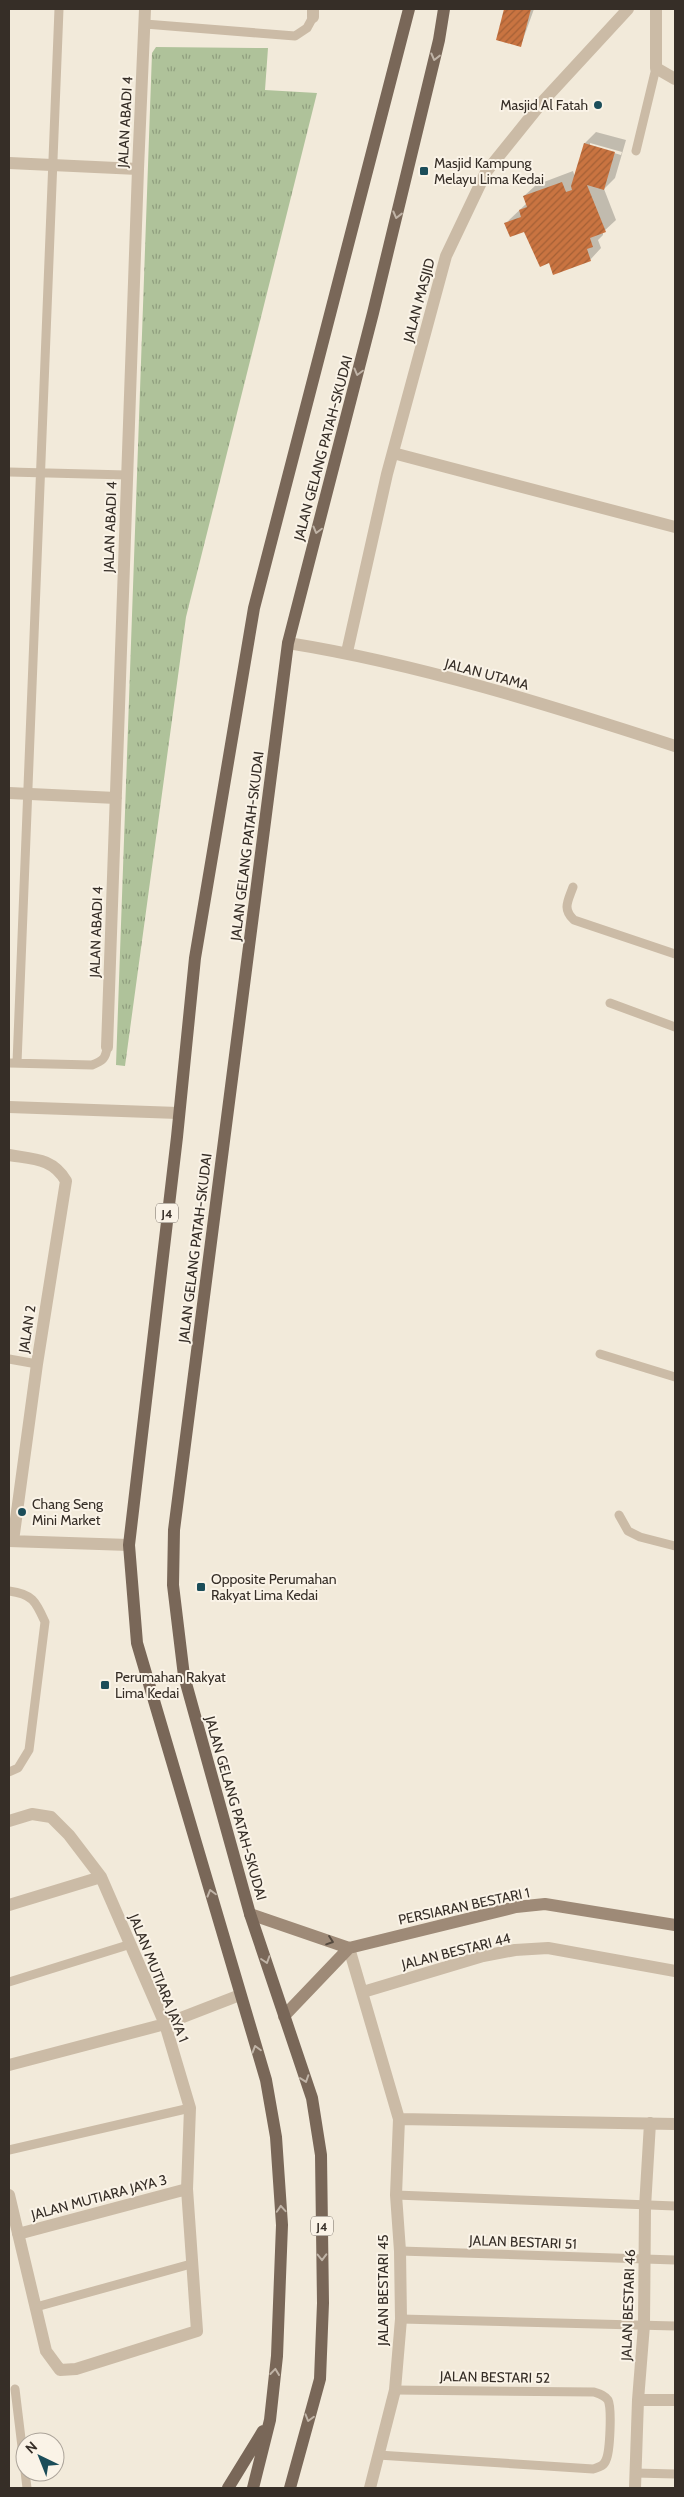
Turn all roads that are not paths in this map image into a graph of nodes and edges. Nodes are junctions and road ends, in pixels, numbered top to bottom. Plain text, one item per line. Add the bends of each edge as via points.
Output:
1 (59, 9) edge
2 (145, 9) edge
3 (409, 9) edge
4 (444, 9) edge
5 (628, 9) edge
6 (656, 9) edge
7 (313, 13) edge
8 (145, 24) junction
9 (656, 68) junction
10 (675, 79) edge
11 (636, 151) dead end
12 (9, 164) edge
13 (54, 166) junction
14 (138, 169) junction
15 (393, 453) junction
16 (9, 472) edge
17 (42, 472) junction
18 (127, 474) junction
19 (675, 527) edge
20 (288, 643) junction
21 (347, 652) junction
22 (675, 746) edge
23 (9, 793) edge
24 (29, 794) junction
25 (116, 798) junction
26 (573, 887) dead end
27 (675, 954) edge
28 (610, 1002) dead end
29 (675, 1027) edge
30 (107, 1047) joint
31 (13, 1063) edge
32 (9, 1107) edge
33 (178, 1113) junction
34 (9, 1155) edge
35 (600, 1354) dead end
36 (9, 1360) edge
37 (37, 1364) junction
38 (675, 1378) edge
39 (619, 1515) dead end
40 (11, 1541) edge
41 (129, 1545) junction
42 (675, 1546) edge
43 (9, 1591) edge
44 (9, 1772) edge
45 (9, 1821) edge
46 (100, 1877) junction
47 (9, 1905) edge
48 (250, 1914) junction
49 (675, 1925) edge
50 (131, 1944) junction
51 (349, 1948) junction
52 (675, 1971) edge
53 (9, 1982) edge
54 (363, 1992) junction
55 (240, 1995) junction
56 (284, 2016) junction
57 (165, 2024) junction
58 (9, 2065) edge
59 (190, 2108) junction
60 (399, 2120) junction
61 (650, 2123) junction
62 (675, 2124) edge
63 (9, 2150) edge
64 (187, 2189) junction
65 (9, 2195) edge
66 (396, 2195) junction
67 (675, 2206) edge
68 (645, 2207) junction
69 (18, 2234) junction
70 (400, 2251) junction
71 (646, 2260) junction
72 (675, 2260) edge
73 (191, 2264) junction
74 (36, 2307) junction
75 (401, 2319) junction
76 (644, 2325) junction
77 (675, 2326) edge
78 (16, 2389) dead end
79 (394, 2390) junction
80 (638, 2400) junction
81 (675, 2400) edge
82 (270, 2420) junction
83 (378, 2455) junction
84 (635, 2473) junction
85 (675, 2474) edge
86 (27, 2488) edge
87 (228, 2488) edge
88 (253, 2488) edge
89 (290, 2488) edge
90 (370, 2488) edge
91 (634, 2488) edge

1 - 13 lane
2 - 8 street, JALAN ABADI 4
3 - 33 main road, JALAN GELANG PATAH-SKUDAI / J4 via 254,608 195,958
4 -> 20 main road, JALAN GELANG PATAH-SKUDAI / J4 via 373,313
5 - 15 street, JALAN MASJID via 544,100 486,172 446,256
6 - 9 street
7 - 8 lane via 308,28 295,36
8 - 14 street, JALAN ABADI 4
9 - 10 street
9 - 11 lane
12 - 13 street
13 - 14 street
13 - 17 lane
14 - 18 street, JALAN ABADI 4
15 - 19 street
15 - 21 street, JALAN MASJID
16 - 17 lane
17 - 18 lane
17 - 24 lane
18 - 25 street, JALAN ABADI 4
20 - 21 street, JALAN UTAMA
20 - 48 main road, JALAN GELANG PATAH-SKUDAI / J4 via 174,1530 174,1595 184,1676
21 - 22 street, JALAN UTAMA via 563,710
23 - 24 street
24 - 25 street
24 - 31 lane
25 - 30 street, JALAN ABADI 4
26 - 27 lane via 566,907 574,920
28 - 29 lane
30 - 31 lane via 102,1062 92,1065
32 - 33 street
33 - 41 main road, JALAN GELANG PATAH-SKUDAI / J4
34 - 37 street, JALAN 2 via 45,1161 60,1170 66,1181
35 - 38 lane
36 - 37 lane
37 - 40 street, JALAN 2
39 - 42 lane via 628,1531
40 - 41 street
55 -> 41 main road, JALAN GELANG PATAH-SKUDAI / J4 via 137,1644
43 - 44 lane via 23,1593 37,1603 45,1622 29,1750 18,1768
45 - 46 street, JALAN MUTIARA JAYA 1 via 32,1814 51,1817 69,1835
46 - 47 street
46 - 50 street, JALAN MUTIARA JAYA 1
48 -> 51 street
48 -> 56 main road, JALAN GELANG PATAH-SKUDAI / J4
49 - 51 street, PERSIARAN BESTARI 1 via 545,1904 516,1907
50 - 53 lane
50 - 57 street, JALAN MUTIARA JAYA 1
51 - 54 street, JALAN BESTARI 45
51 - 56 street
52 - 54 street, JALAN BESTARI 44 via 548,1948 515,1950 483,1956
54 - 60 street, JALAN BESTARI 45
55 - 57 street
82 -> 55 main road, JALAN GELANG PATAH-SKUDAI / J4 via 277,2356 282,2225 276,2137 266,2080
56 -> 89 main road, JALAN GELANG PATAH-SKUDAI / J4 via 312,2098 321,2155 323,2303 320,2379
57 - 58 street
57 - 59 street, JALAN MUTIARA JAYA 1
59 - 63 lane
59 - 64 street, JALAN MUTIARA JAYA 1
60 - 61 street
60 - 66 street, JALAN BESTARI 45
61 - 62 street
61 - 68 street, JALAN BESTARI 46
64 - 69 street, JALAN MUTIARA JAYA 3
64 - 73 street, JALAN MUTIARA JAYA 1
65 - 69 street
66 - 68 lane
66 - 70 street, JALAN BESTARI 45
67 - 68 lane
68 - 71 street, JALAN BESTARI 46
69 - 74 street
70 - 71 lane, JALAN BESTARI 51
70 - 75 street, JALAN BESTARI 45
71 - 72 lane, JALAN BESTARI 51
71 - 76 street, JALAN BESTARI 46
73 - 74 lane
73 - 74 street, JALAN MUTIARA JAYA 1 via 197,2331 76,2369 60,2370 46,2351
75 - 76 lane
75 - 79 street, JALAN BESTARI 45
76 - 77 lane
76 - 80 street, JALAN BESTARI 46
78 - 86 lane
79 - 83 street, JALAN BESTARI 45
79 - 83 lane, JALAN BESTARI 52 via 594,2392 607,2400 610,2410 608,2455 600,2467 584,2468
80 - 81 street
80 - 84 street, JALAN BESTARI 46
82 - 87 main road, J4
82 - 88 main road, JALAN GELANG PATAH-SKUDAI
83 - 90 street, JALAN BESTARI 45
84 - 85 lane
84 - 91 street, JALAN BESTARI 46

